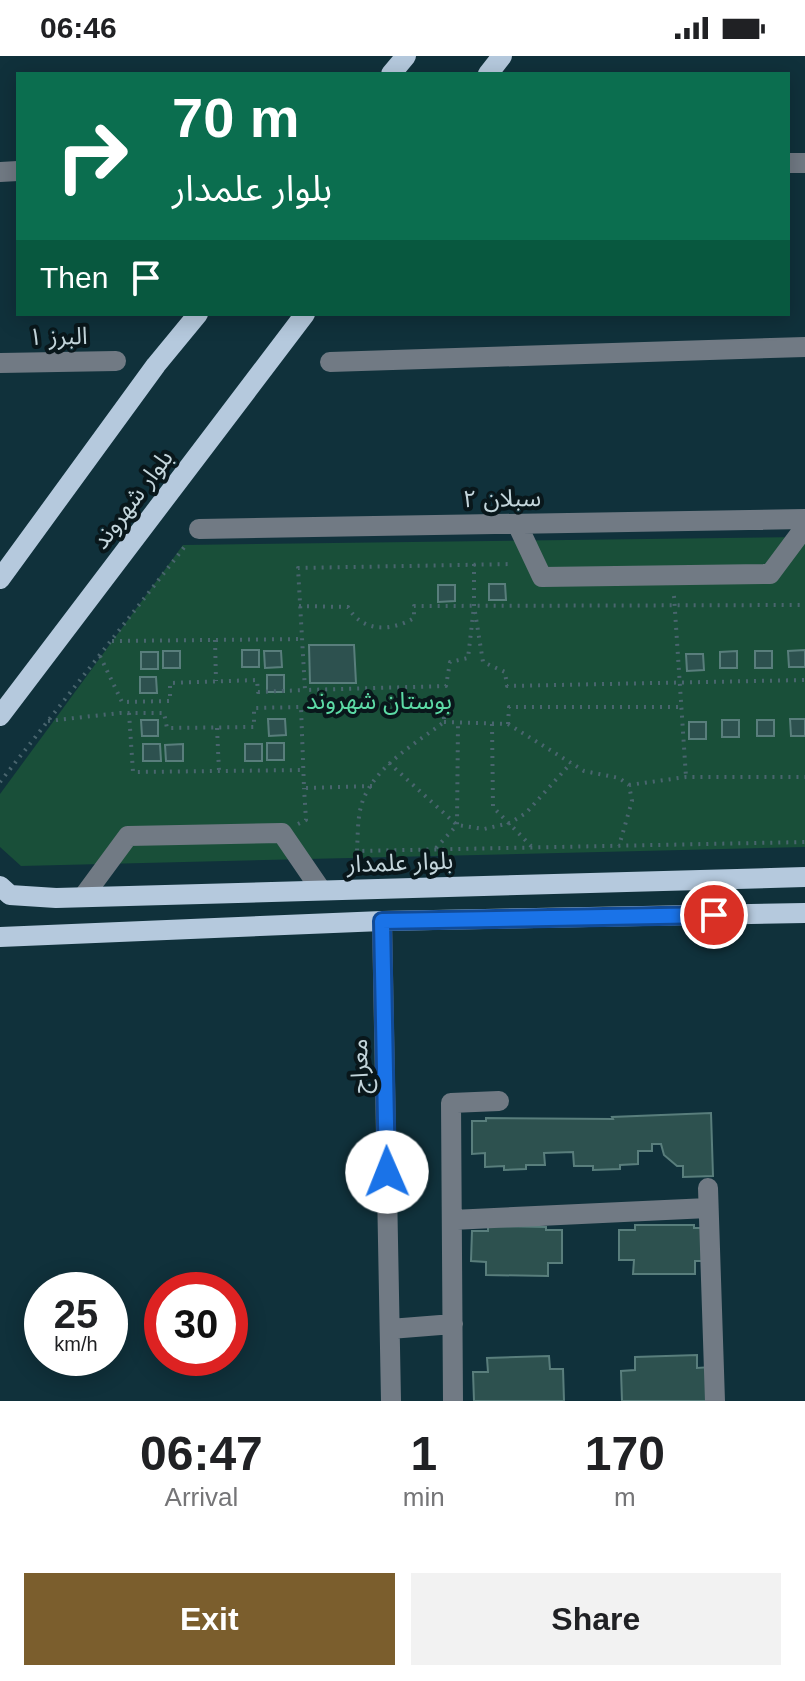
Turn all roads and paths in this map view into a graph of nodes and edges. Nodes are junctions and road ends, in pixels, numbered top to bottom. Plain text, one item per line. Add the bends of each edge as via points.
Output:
1 (408, 56) edge
2 (502, 56) edge
3 (393, 72) edge
4 (490, 72) edge
5 (196, 316) edge
6 (303, 316) edge
7 (805, 347) edge
8 (116, 361) dead end
9 (330, 362) dead end
10 (0, 363) edge
11 (805, 519) edge
12 (517, 524) junction
13 (805, 527) edge
14 (199, 529) joint
15 (536, 563) junction
16 (474, 564) junction
17 (671, 575) junction
18 (0, 579) edge
19 (676, 605) junction
20 (805, 605) edge
21 (299, 606) junction
22 (474, 606) junction
23 (302, 639) junction
24 (215, 640) junction
25 (111, 641) junction
26 (100, 655) junction
27 (805, 680) edge
28 (216, 681) junction
29 (681, 682) junction
30 (305, 690) junction
31 (301, 707) junction
32 (682, 707) junction
33 (129, 713) junction
34 (0, 716) edge
35 (48, 721) junction
36 (444, 722) junction
37 (458, 722) junction
38 (492, 724) junction
39 (508, 724) junction
40 (217, 728) junction
41 (389, 763) junction
42 (571, 763) junction
43 (304, 770) junction
44 (219, 771) junction
45 (686, 777) junction
46 (805, 777) edge
47 (0, 782) edge
48 (629, 785) junction
49 (372, 786) junction
50 (304, 788) junction
51 (510, 823) junction
52 (457, 825) junction
53 (282, 833) junction
54 (805, 842) edge
55 (619, 846) junction
56 (532, 847) junction
57 (434, 849) junction
58 (805, 877) edge
59 (321, 890) junction
60 (3, 891) edge
61 (83, 897) junction
62 (805, 913) edge
63 (382, 921) junction
64 (0, 937) edge
65 (499, 1101) dead end
66 (452, 1220) junction
67 (453, 1324) junction
68 (390, 1329) junction
69 (391, 1401) edge
70 (453, 1401) edge
71 (715, 1401) edge

1 - 3 main road
2 - 4 main road
5 - 18 main road
6 - 34 main road, بلوار شهروند
7 - 9 street
8 - 10 street, البرز ۱
11 - 12 street, سبلان ۲
12 - 14 street, سبلان ۲
12 - 15 street
13 - 17 street via 770,574
14 - 25 path
15 - 16 path
15 - 17 street via 542,577
16 - 21 path via 298,568
16 - 22 path
17 - 19 path
19 - 20 path
19 - 22 path
19 - 29 path
21 - 22 path via 348,607 364,626 379,628 401,626 414,618 414,606
21 - 23 path
22 - 29 path via 483,662 505,672 507,686
22 - 30 path via 468,658 450,662 446,686
23 - 24 path
23 - 30 path
24 - 25 path
24 - 28 path
25 - 26 path
26 - 28 path via 122,702 170,701 170,683
26 - 35 path
27 - 29 path
28 - 30 path via 257,680 258,692
29 - 32 path
31 - 36 path via 444,705
31 - 40 path via 254,708 254,727
31 - 43 path
32 - 39 path via 509,707
32 - 45 path
33 - 35 path
33 - 40 path via 164,713 167,728
33 - 44 path via 133,772
35 - 47 path
36 - 37 path
36 - 41 path
37 - 38 path
37 - 52 path
38 - 39 path
38 - 51 path via 493,807
39 - 42 path
40 - 44 path
41 - 49 path
41 - 52 path
42 - 48 path
42 - 51 path via 526,813
43 - 44 path
43 - 50 path
45 - 46 path
45 - 48 path
48 - 55 path via 632,801
49 - 50 path
49 - 57 path via 363,801 357,851
50 - 53 path via 306,820
51 - 52 path via 484,829
51 - 56 path
52 - 57 path
53 - 59 street
53 - 61 street via 128,836
54 - 55 path
55 - 56 path
56 - 57 path
58 - 59 main road, بلوار علمدار
59 - 61 main road, بلوار علمدار
60 - 61 main road, بلوار علمدار via 28,898
62 - 63 main road
63 - 64 main road
63 - 68 street, معراج
65 - 66 street via 451,1103
66 - 67 street
66 - 71 street via 708,1198
67 - 68 street
67 - 70 street
68 - 69 street, معراج

